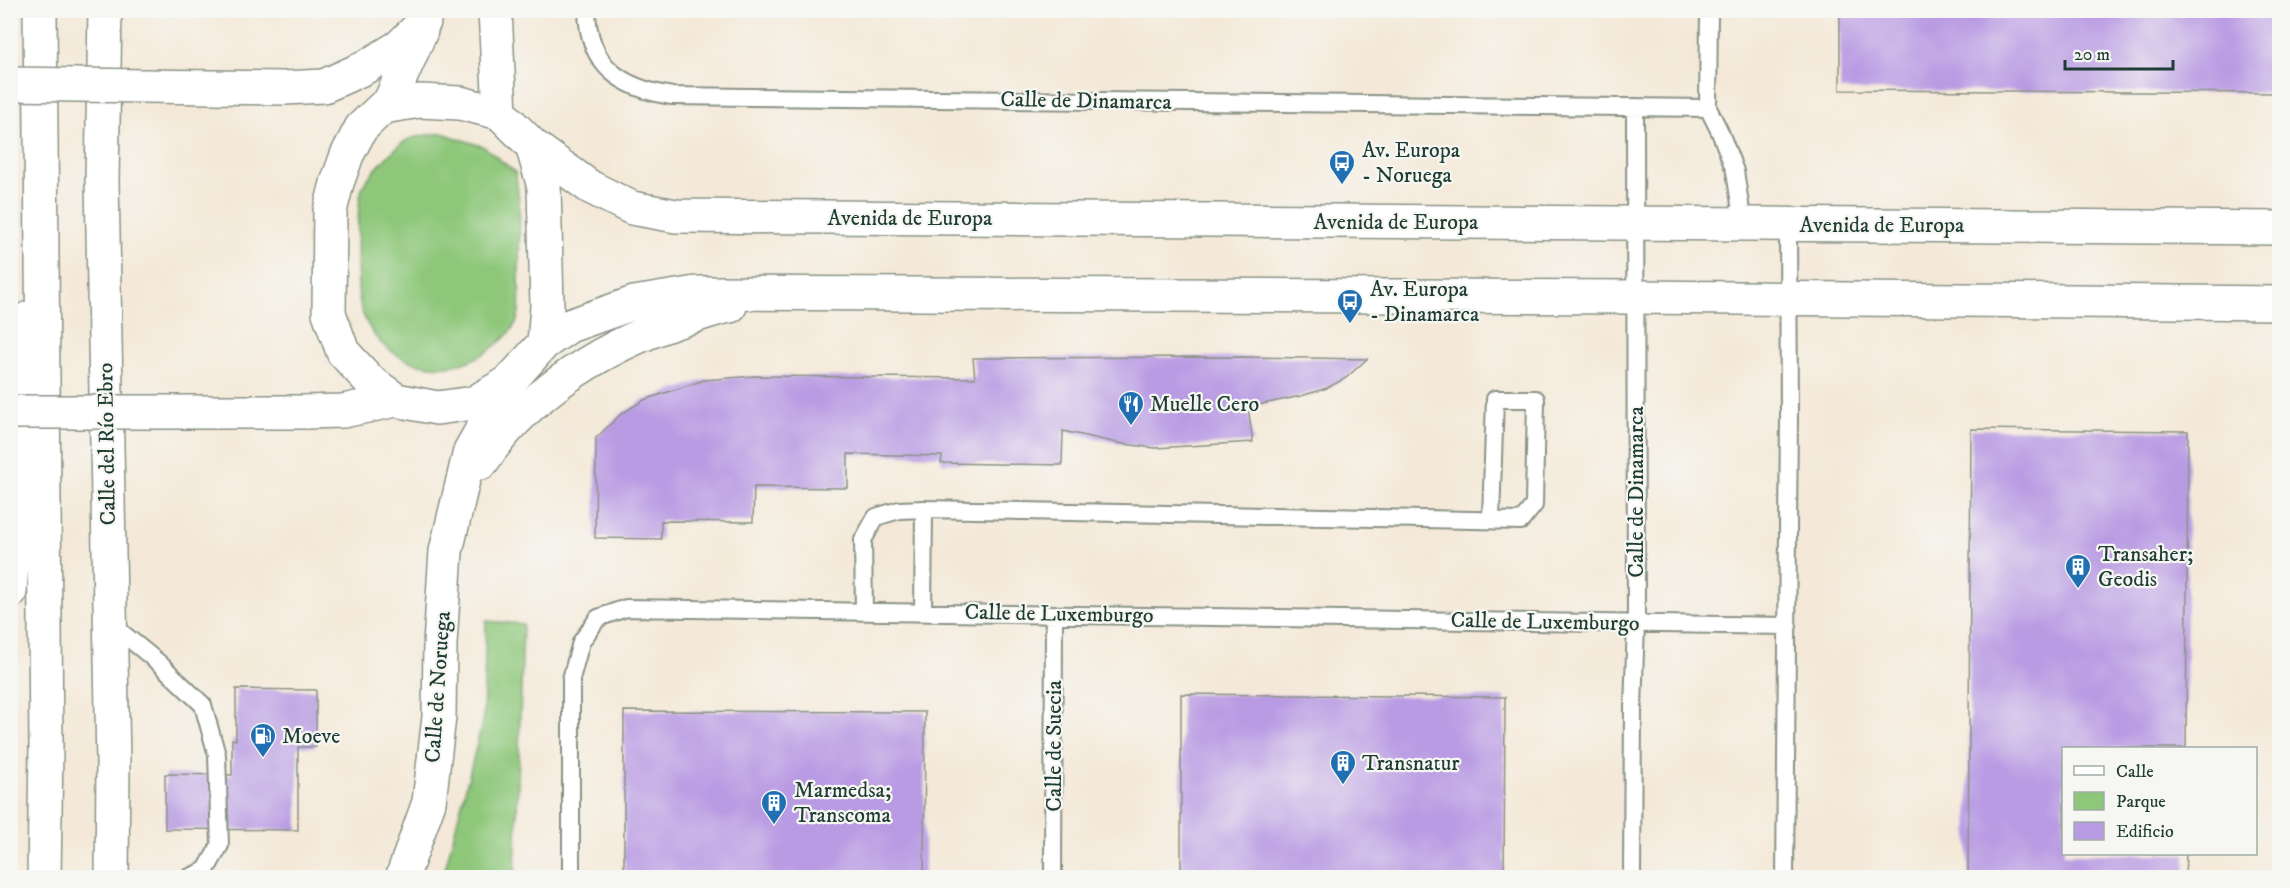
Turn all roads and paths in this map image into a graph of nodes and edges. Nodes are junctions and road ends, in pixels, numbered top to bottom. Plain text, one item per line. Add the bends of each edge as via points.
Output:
1 (40, 10) edge
2 (105, 10) edge
3 (495, 10) edge
4 (587, 10) edge
5 (1709, 10) edge
6 (427, 16) edge
7 (10, 84) edge
8 (284, 88) junction
9 (386, 106) junction
10 (1635, 107) junction
11 (1708, 108) junction
12 (500, 113) junction
13 (532, 146) junction
14 (40, 175) junction
15 (1634, 224) junction
16 (1743, 224) junction
17 (1788, 224) junction
18 (2280, 228) edge
19 (818, 293) junction
20 (1636, 297) junction
21 (1789, 300) junction
22 (2280, 303) edge
23 (544, 343) junction
24 (509, 382) junction
25 (396, 400) junction
26 (10, 412) edge
27 (460, 493) junction
28 (924, 509) junction
29 (1491, 519) junction
30 (10, 592) edge
31 (864, 611) junction
32 (923, 612) junction
33 (1054, 614) junction
34 (1636, 623) junction
35 (111, 624) junction
36 (1788, 626) junction
37 (44, 878) edge
38 (112, 878) edge
39 (188, 878) edge
40 (402, 878) edge
41 (571, 878) edge
42 (1053, 878) edge
43 (1632, 878) edge
44 (1785, 878) edge

1 - 14 street
2 - 35 street, Calle del Río Ebro via 102,180
3 - 12 street
4 - 10 lane, Calle de Dinamarca via 592,44 605,66 640,89 672,96
5 - 11 lane
6 - 8 street via 400,46 382,59 324,86
6 - 9 street
7 - 8 street, bridge
8 - 9 street
9 - 12 street via 420,101 460,103
9 - 25 street via 361,128 337,183 330,212 329,313 343,352 370,381
10 - 11 lane, Calle de Dinamarca
10 - 15 lane, Calle de Dinamarca
11 - 16 lane via 1735,171
12 - 13 street, Avenida de Europa
13 - 15 street, Avenida de Europa via 590,187 632,208 676,216
13 - 23 street via 544,187
14 - 30 street
14 - 37 street
15 - 16 street, Avenida de Europa
15 - 20 lane, Calle de Dinamarca
16 - 17 street, Avenida de Europa
17 - 18 street, Avenida de Europa
17 - 21 lane
19 - 20 street
19 - 23 street via 696,293 634,303 568,326
19 - 27 street, Calle de Noruega via 723,307 658,327 577,368 522,413
20 - 21 street
20 - 34 lane, Calle de Dinamarca
21 - 22 street
21 - 36 lane
23 - 24 street
24 - 25 street via 474,403 436,408
24 - 27 street, Calle de Noruega via 470,451
25 - 26 street, bridge via 343,411
27 - 40 street, Calle de Noruega via 447,551 439,717 429,802
28 - 29 lane
28 - 31 lane via 899,510 876,517 863,540
28 - 32 lane
29 - 29 lane via 1521,521 1534,506 1536,399 1495,399
31 - 32 lane, Calle de Luxemburgo
31 - 41 lane, Calle de Luxemburgo via 626,608 598,618 581,642 571,679
32 - 33 lane, Calle de Luxemburgo
33 - 34 lane, Calle de Luxemburgo
33 - 42 lane, Calle de Suecia
34 - 36 lane, Calle de Luxemburgo
34 - 43 lane, Calle de Dinamarca
35 - 38 street, Calle del Río Ebro
35 - 39 lane via 203,705 217,755 220,845 206,870
36 - 44 lane

